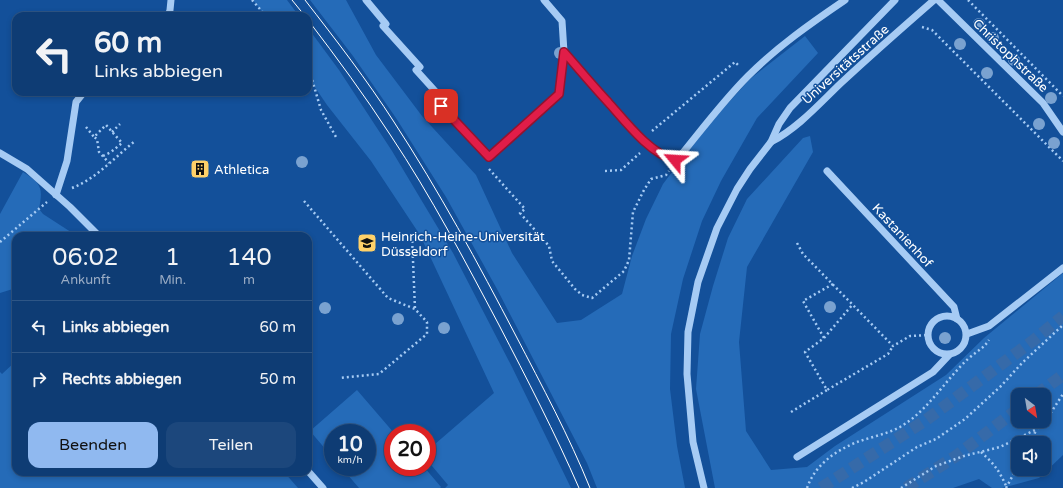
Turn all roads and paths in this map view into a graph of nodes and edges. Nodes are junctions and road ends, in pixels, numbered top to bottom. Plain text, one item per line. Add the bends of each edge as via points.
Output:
1 (171, 0) edge
2 (252, 0) edge
3 (366, 0) edge
4 (544, 0) edge
5 (845, 0) edge
6 (895, 0) edge
7 (934, 0) edge
8 (938, 0) edge
9 (968, 0) edge
10 (169, 12) edge
11 (262, 12) edge
12 (908, 23) junction
13 (564, 52) junction
14 (748, 76) junction
15 (312, 79) edge
16 (81, 96) edge
17 (1063, 96) edge
18 (120, 124) dead end
19 (88, 128) dead end
20 (112, 132) junction
21 (1063, 132) edge
22 (94, 137) junction
23 (336, 137) dead end
24 (642, 139) junction
25 (135, 141) dead end
26 (771, 142) junction
27 (649, 145) junction
28 (0, 153) edge
29 (103, 156) junction
30 (489, 157) junction
31 (675, 160) junction
32 (1063, 161) edge
33 (109, 163) junction
34 (605, 171) dead end
35 (826, 171) dead end
36 (56, 195) junction
37 (304, 201) dead end
38 (95, 232) edge
39 (412, 236) dead end
40 (0, 242) edge
41 (797, 243) dead end
42 (1063, 268) edge
43 (833, 284) junction
44 (853, 304) junction
45 (416, 309) junction
46 (957, 319) junction
47 (1063, 325) edge
48 (989, 326) junction
49 (967, 334) junction
50 (928, 335) junction
51 (824, 338) junction
52 (893, 346) junction
53 (949, 355) junction
54 (340, 378) dead end
55 (827, 390) junction
56 (1063, 394) edge
57 (791, 412) dead end
58 (1037, 429) junction
59 (1034, 436) edge
60 (981, 452) junction
61 (797, 457) dead end
62 (312, 475) edge
63 (1013, 476) edge
64 (324, 488) edge
65 (704, 488) edge
66 (807, 488) edge
67 (852, 488) edge
68 (900, 488) edge
69 (1007, 488) edge

1 - 10 street
2 - 11 path
3 - 30 street via 386,24 383,26 420,67 416,70 444,102 441,106
4 - 13 street via 562,21
5 - 14 street via 806,27
6 - 26 street, Universitätsstraße via 790,108
7 - 12 street, Universitätsstraße
8 - 21 street, Christophstraße via 1043,103
9 - 17 path
12 - 26 street, Universitätsstraße via 794,127
12 - 32 path via 932,30
13 - 24 street
13 - 30 street via 559,94
14 - 24 path via 735,62
14 - 31 street
15 - 23 path via 321,110
16 - 36 street via 76,102 67,161
18 - 20 path
19 - 22 path
20 - 22 path via 106,126
20 - 29 path via 122,143
22 - 29 path
24 - 27 street
25 - 33 path
26 - 65 street, Universitätsstraße via 737,189 717,228 698,282 688,332 690,419
27 - 31 street
27 - 34 path via 621,170
28 - 36 street via 27,169
29 - 33 path
30 - 31 path via 484,163 525,209 520,213 549,246 552,261 582,296 592,298 624,272 629,260 633,212 651,179 666,175
33 - 36 path via 78,186
35 - 46 street, Kastanienhof via 954,307
36 - 38 street
36 - 40 path
37 - 45 path via 388,298
39 - 45 path
41 - 43 path via 803,254
42 - 48 street
43 - 44 path
43 - 51 path via 803,301
44 - 51 path
44 - 52 path
45 - 54 path via 427,322 426,334 379,374
46 - 49 street, Kastanienhof
46 - 50 street via 946,316 935,320 928,329
47 - 67 path via 965,419
48 - 49 street
48 - 66 path via 992,336 984,347 969,358 921,411 900,427 857,443 825,460
49 - 53 street via 960,350
50 - 52 path via 910,336
50 - 53 street via 928,341 934,350
51 - 55 path via 805,352
52 - 55 path via 888,354
53 - 61 street via 933,372
55 - 57 path
56 - 58 path
58 - 59 path
58 - 60 path via 1000,447
60 - 68 path via 936,466
60 - 69 path via 996,466
62 - 64 street
63 - 69 path

